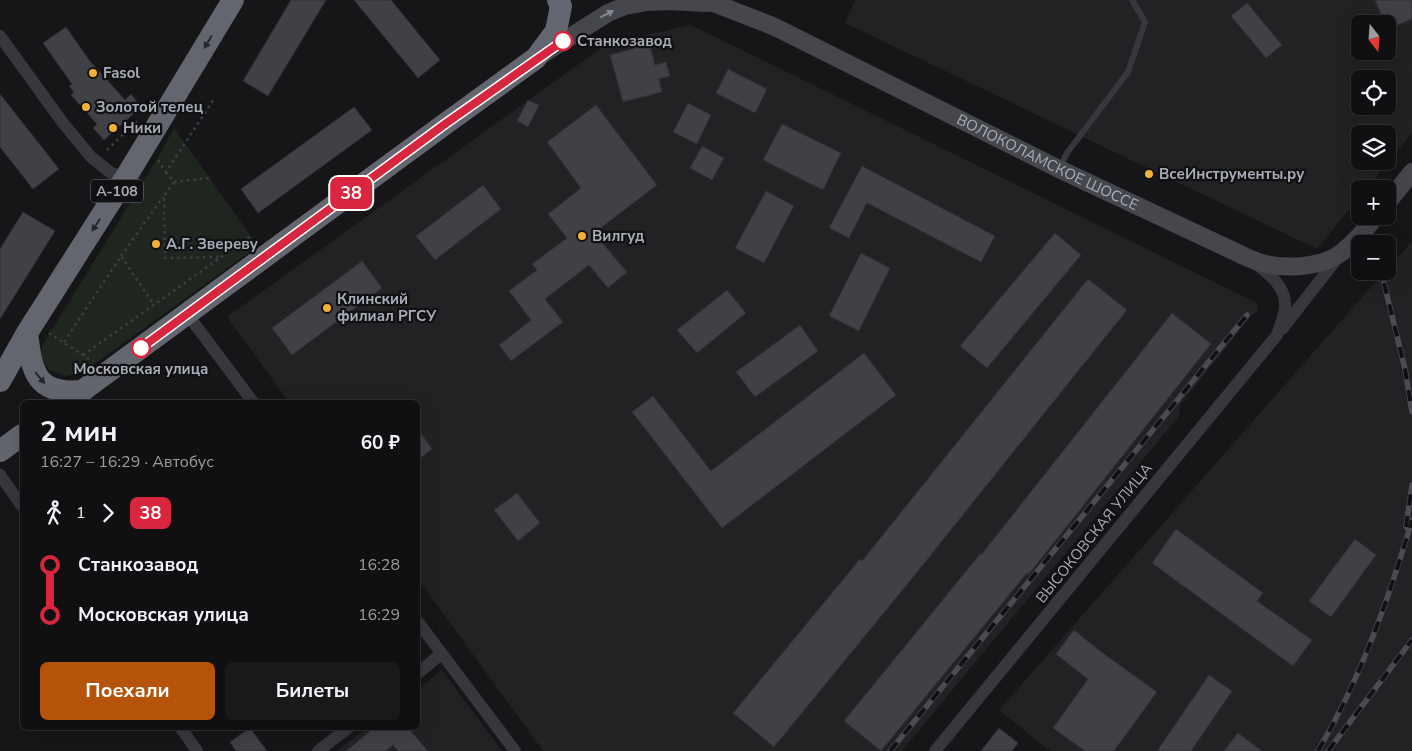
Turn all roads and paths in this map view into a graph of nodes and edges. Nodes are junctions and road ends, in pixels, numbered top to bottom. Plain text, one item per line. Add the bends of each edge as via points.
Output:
1 (233, 0) edge
2 (558, 0) edge
3 (695, 0) edge
4 (1132, 0) edge
5 (714, 3) junction
6 (0, 36) edge
7 (536, 58) junction
8 (214, 99) dead end
9 (157, 159) dead end
10 (1059, 169) junction
11 (166, 172) junction
12 (1412, 172) edge
13 (126, 178) junction
14 (209, 178) dead end
15 (174, 182) junction
16 (1396, 192) edge
17 (164, 196) junction
18 (1369, 225) edge
19 (251, 236) dead end
20 (1340, 254) junction
21 (121, 256) junction
22 (1244, 256) junction
23 (222, 257) junction
24 (154, 305) junction
25 (188, 314) junction
26 (27, 333) junction
27 (50, 333) dead end
28 (1277, 335) junction
29 (64, 342) junction
30 (83, 355) junction
31 (96, 364) dead end
32 (0, 381) edge
33 (75, 397) edge
34 (252, 400) edge
35 (20, 436) edge
36 (0, 451) edge
37 (0, 475) edge
38 (20, 503) edge
39 (420, 625) edge
40 (441, 654) junction
41 (420, 670) edge
42 (182, 730) edge
43 (345, 730) edge
44 (197, 751) edge
45 (318, 751) edge
46 (515, 751) edge
47 (935, 751) edge

1 -> 13 highway, А-108
2 - 7 highway via 556,31
3 - 5 street, ВОЛОКОЛАМСКОЕ ШОССЕ
4 - 10 lane via 1145,22 1128,72 1067,153
7 -> 5 street, ВОЛОКОЛАМСКОЕ ШОССЕ via 608,13 625,6 669,1
5 - 10 street, ВОЛОКОЛАМСКОЕ ШОССЕ via 775,27
6 - 13 street via 91,156 110,173
7 - 25 highway
8 - 11 path
9 - 11 path
10 - 22 street, ВОЛОКОЛАМСКОЕ ШОССЕ
11 - 15 path
12 - 16 street
13 -> 26 highway, А-108
14 - 15 path
15 - 17 path
17 - 21 path
17 - 23 path via 165,258
18 - 20 street, ВОЛОКОЛАМСКОЕ ШОССЕ
19 - 23 path
20 - 22 street, ВОЛОКОЛАМСКОЕ ШОССЕ via 1319,263 1300,266 1266,264
20 - 28 street, ВЫСОКОВСКАЯ УЛИЦА
21 - 24 path
21 - 29 path
22 - 28 street, ВЫСОКОВСКАЯ УЛИЦА via 1272,276 1283,292 1285,307
23 - 24 path
24 - 30 path
25 - 33 highway
25 - 34 street
26 - 32 highway, А-108
26 -> 33 highway via 36,375 44,384
27 - 29 path
28 - 47 street, ВЫСОКОВСКАЯ УЛИЦА
29 - 30 path
30 - 31 path
35 - 36 highway
37 - 38 street
39 - 40 street
40 - 41 street
40 - 46 street
42 - 44 street
43 - 45 street

